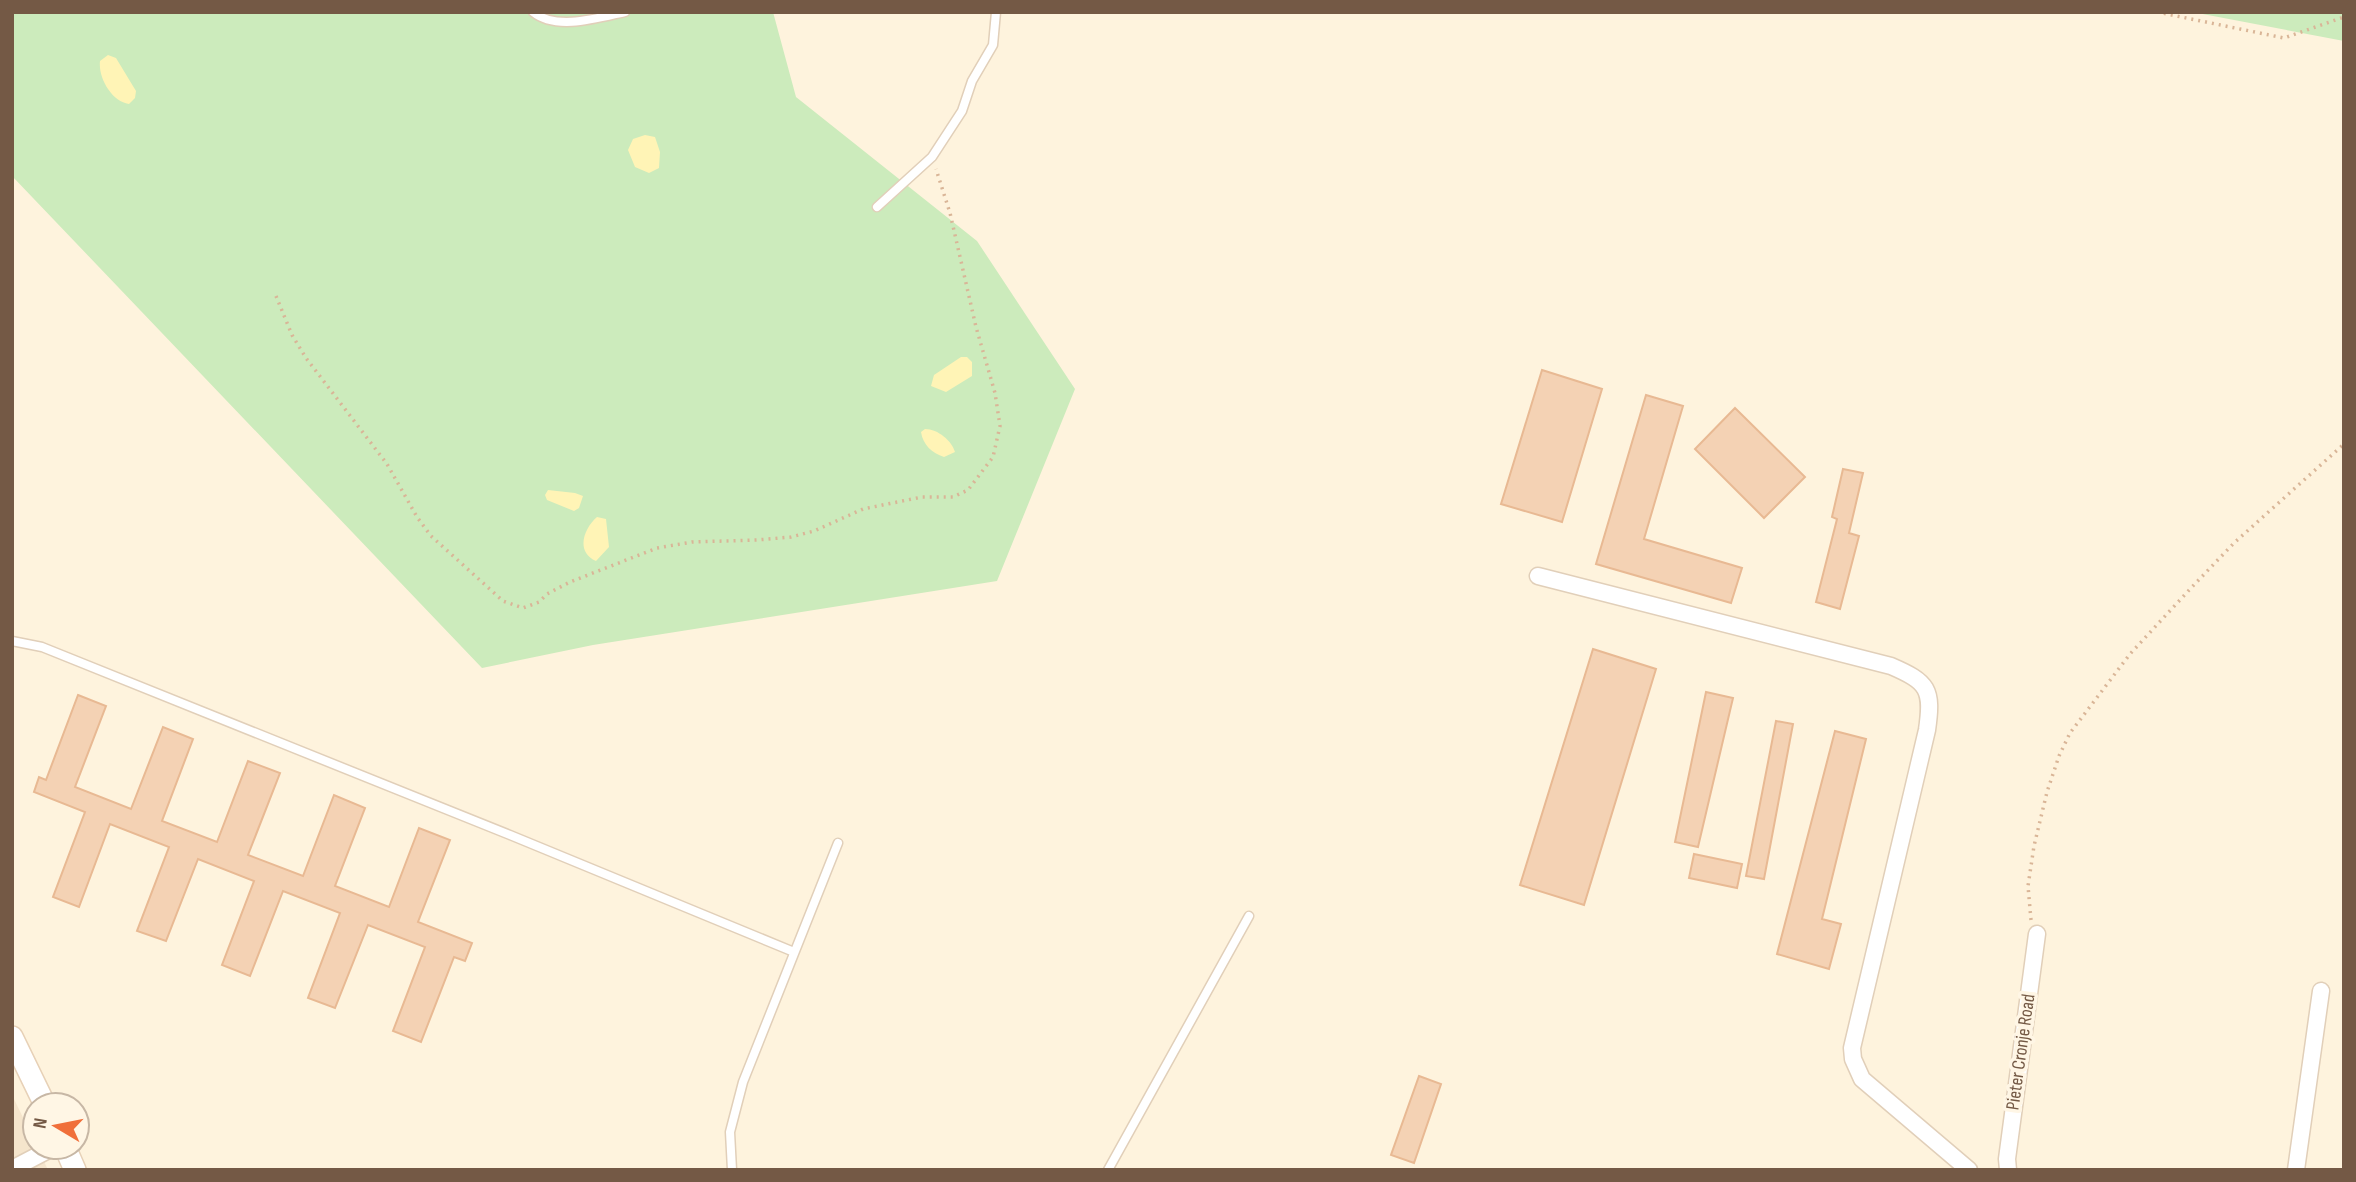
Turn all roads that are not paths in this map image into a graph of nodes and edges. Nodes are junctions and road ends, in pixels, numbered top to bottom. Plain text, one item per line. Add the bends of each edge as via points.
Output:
1 (533, 12) edge
2 (625, 12) edge
3 (996, 12) edge
4 (877, 207) dead end
5 (1538, 576) dead end
6 (12, 641) edge
7 (838, 843) dead end
8 (1249, 916) dead end
9 (2037, 934) road end
10 (794, 952) junction
11 (2321, 990) dead end
12 (12, 1037) edge
13 (38, 1091) edge
14 (732, 1170) edge
15 (1108, 1170) edge
16 (1969, 1170) edge
17 (2008, 1170) edge
18 (2296, 1170) edge

1 - 2 lane via 550,21 584,21
3 - 4 lane via 993,45 962,111 932,158
5 - 16 street via 1891,666 1920,680 1930,707 1927,730 1853,1059 1862,1079
6 - 10 lane via 42,647
7 - 10 lane
8 - 15 lane
9 - 17 street, Pieter Cronje Road
10 - 14 lane via 734,1111
11 - 18 street
12 - 13 street

